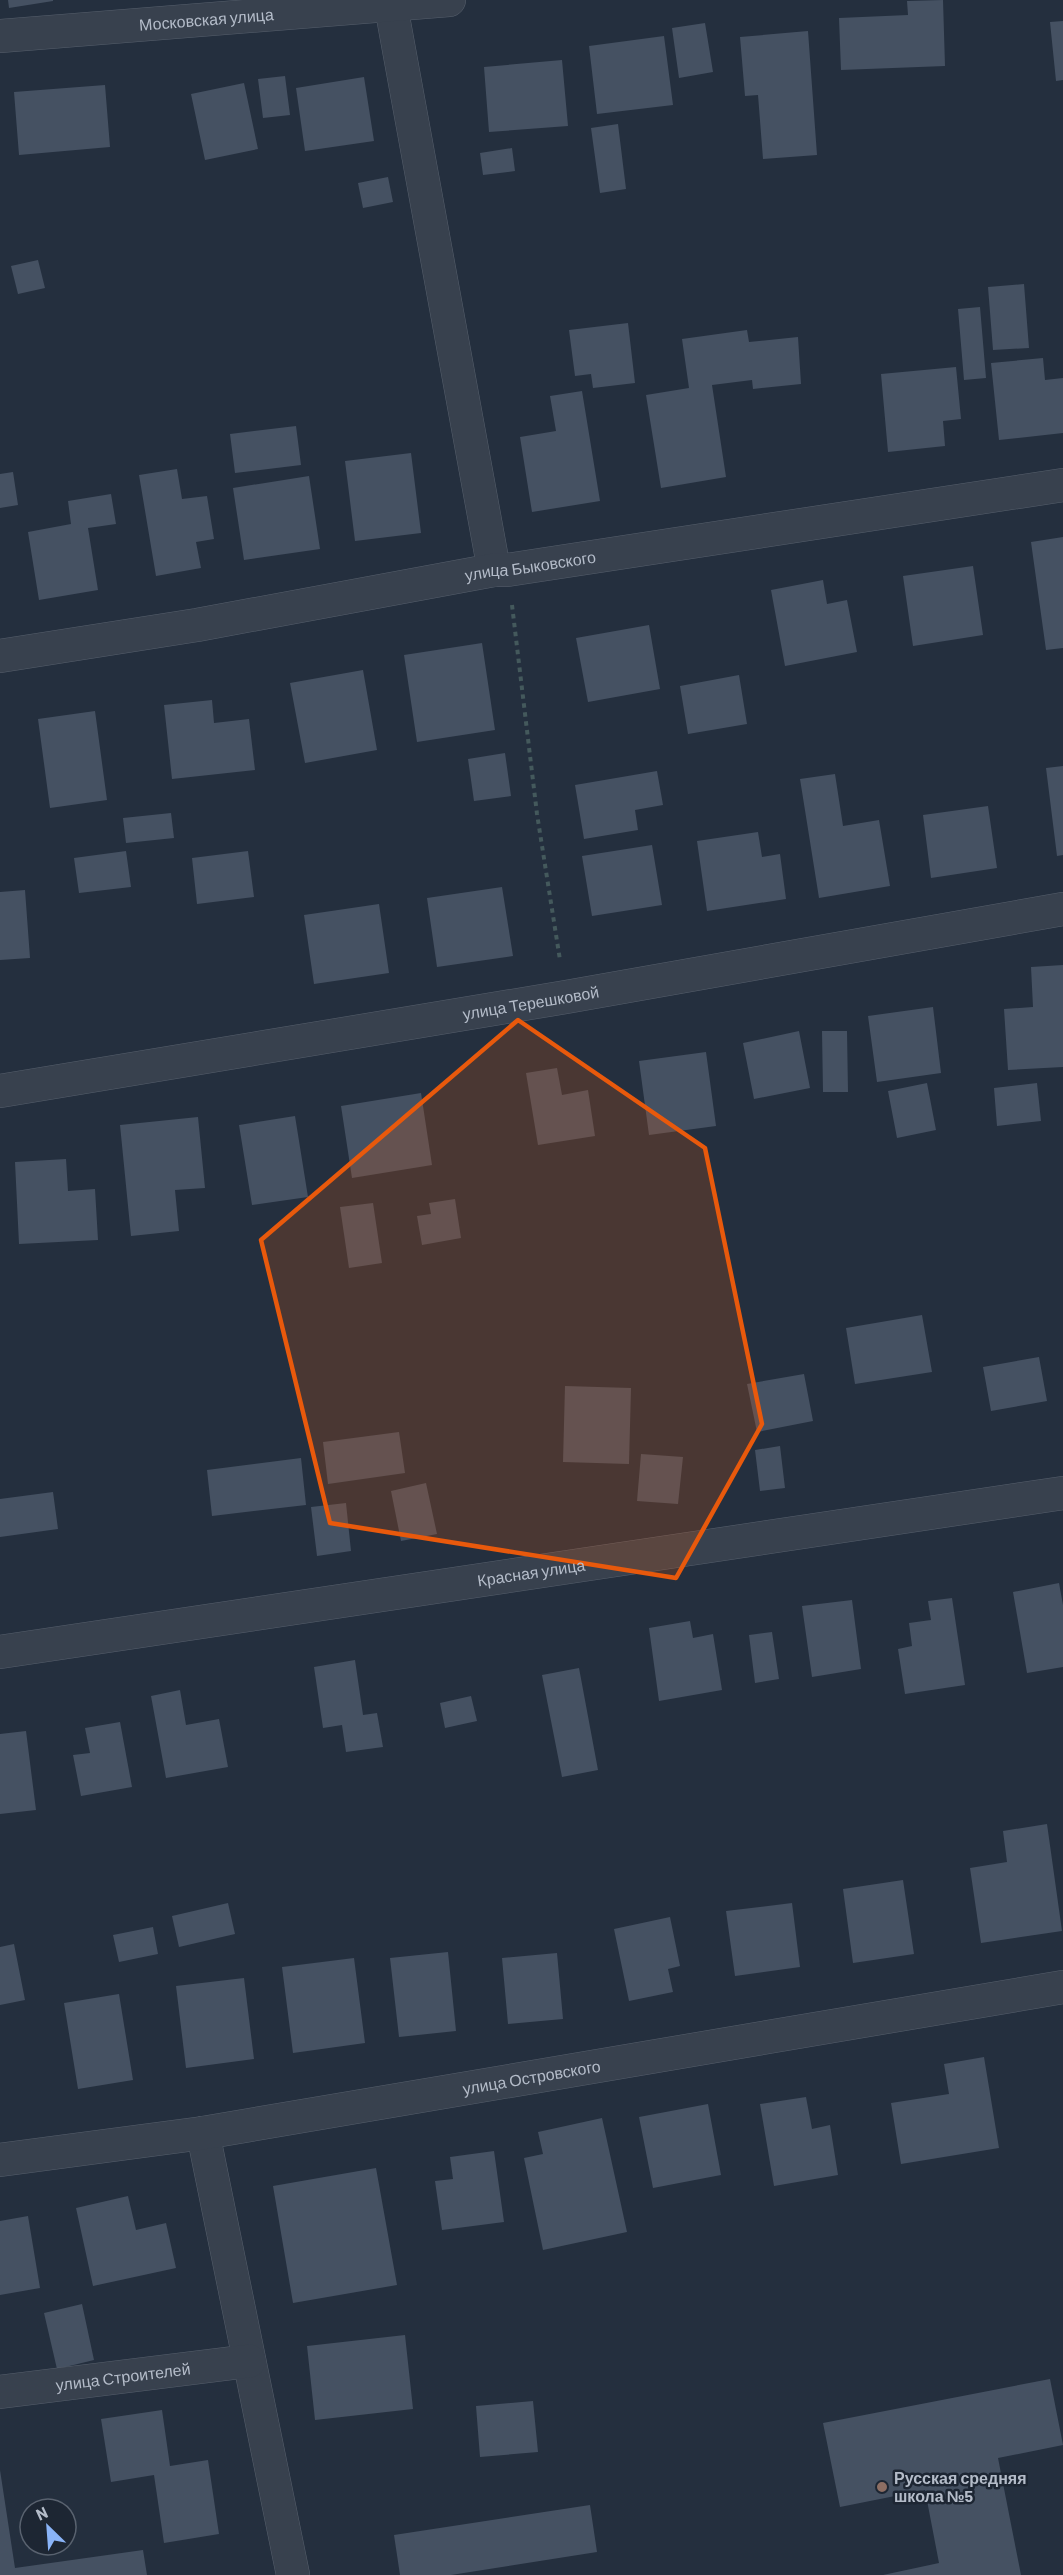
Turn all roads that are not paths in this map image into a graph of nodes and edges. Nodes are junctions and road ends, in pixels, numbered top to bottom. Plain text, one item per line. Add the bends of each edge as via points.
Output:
1 (449, 0) edge
2 (391, 6) junction
3 (0, 36) edge
4 (1063, 485) edge
5 (501, 570) junction
6 (0, 656) edge
7 (1063, 909) edge
8 (0, 1092) edge
9 (1063, 1493) edge
10 (0, 1652) edge
11 (1063, 1987) edge
12 (203, 2133) junction
13 (0, 2160) edge
14 (249, 2361) junction
15 (0, 2392) edge
16 (293, 2575) edge

1 - 2 street, Московская улица
2 - 3 street, Московская улица
2 - 5 street
4 - 5 street, улица Быковского
5 - 6 street, улица Быковского
7 - 8 street, улица Терешковой
9 - 10 street, Красная улица
11 - 12 street, улица Островского
12 - 13 street, улица Островского
12 - 14 street
14 - 15 street, улица Строителей
14 - 16 street

